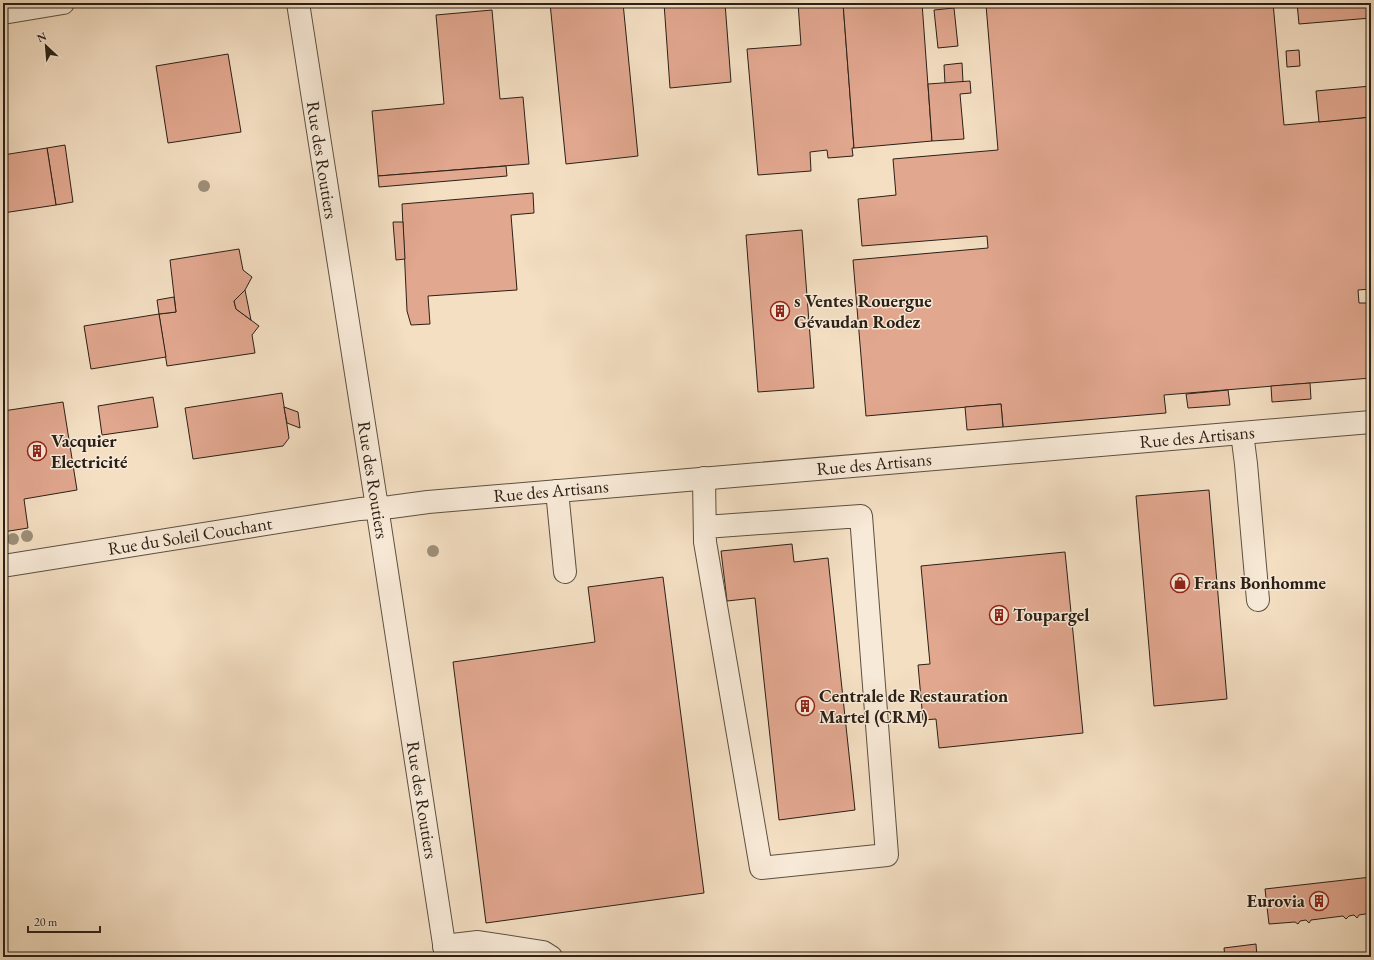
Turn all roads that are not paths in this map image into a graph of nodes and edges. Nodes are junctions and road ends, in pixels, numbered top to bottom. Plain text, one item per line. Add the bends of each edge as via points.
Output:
1 (63, 3) edge
2 (298, 3) edge
3 (3, 13) edge
4 (1371, 422) edge
5 (1242, 433) junction
6 (704, 478) junction
7 (557, 491) junction
8 (377, 507) junction
9 (705, 527) junction
10 (3, 566) edge
11 (565, 572) dead end
12 (1258, 600) dead end
13 (445, 951) edge
14 (551, 957) edge

1 - 3 street
2 - 8 street, Rue des Routiers
4 - 5 street, Rue des Artisans
5 - 6 street, Rue des Artisans
5 - 12 street
6 - 7 street, Rue des Artisans
6 - 9 street
7 - 8 street, Rue des Artisans
7 - 11 street
8 - 10 street, Rue du Soleil Couchant
8 - 13 street, Rue des Routiers
9 - 9 street via 705,542 761,868 888,855 861,516
13 - 14 street via 478,942 543,952

